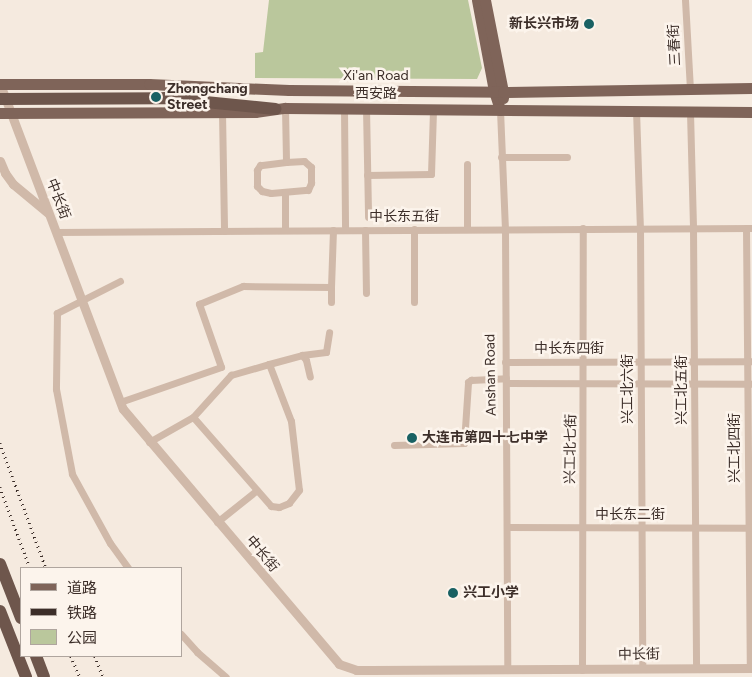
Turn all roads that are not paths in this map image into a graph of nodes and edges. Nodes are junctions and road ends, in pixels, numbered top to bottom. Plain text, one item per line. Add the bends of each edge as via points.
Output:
1 (477, 0) edge
2 (485, 0) edge
3 (685, 0) edge
4 (0, 84) edge
5 (752, 88) edge
6 (690, 89) junction
7 (499, 91) junction
8 (0, 100) edge
9 (225, 108) junction
10 (280, 108) junction
11 (344, 108) junction
12 (366, 108) junction
13 (433, 109) junction
14 (500, 110) junction
15 (636, 110) junction
16 (690, 112) junction
17 (752, 112) edge
18 (6, 113) edge
19 (500, 157) junction
20 (567, 157) dead end
21 (0, 161) edge
22 (286, 162) junction
23 (467, 164) dead end
24 (367, 175) junction
25 (285, 192) junction
26 (49, 214) junction
27 (368, 217) dead end
28 (583, 228) junction
29 (640, 228) junction
30 (693, 228) junction
31 (749, 228) edge
32 (414, 229) junction
33 (467, 229) junction
34 (505, 229) junction
35 (285, 230) junction
36 (333, 230) junction
37 (344, 230) junction
38 (365, 230) junction
39 (224, 231) junction
40 (56, 232) junction
41 (120, 281) dead end
42 (331, 287) junction
43 (366, 293) dead end
44 (81, 300) junction
45 (331, 302) dead end
46 (414, 302) dead end
47 (329, 332) dead end
48 (302, 355) junction
49 (694, 360) junction
50 (584, 361) junction
51 (641, 361) junction
52 (750, 361) edge
53 (505, 362) junction
54 (269, 364) junction
55 (310, 377) dead end
56 (506, 381) junction
57 (584, 383) junction
58 (641, 383) junction
59 (694, 384) junction
60 (750, 384) edge
61 (120, 402) junction
62 (193, 417) junction
63 (149, 442) junction
64 (394, 446) dead end
65 (257, 490) junction
66 (217, 522) junction
67 (507, 528) junction
68 (582, 528) junction
69 (641, 528) junction
70 (695, 528) junction
71 (750, 528) edge
72 (0, 564) edge
73 (127, 567) edge
74 (0, 612) edge
75 (20, 615) edge
76 (182, 635) edge
77 (36, 657) edge
78 (751, 668) edge
79 (642, 669) junction
80 (696, 669) junction
81 (507, 670) junction
82 (582, 670) junction
83 (26, 677) edge
84 (44, 677) edge
85 (226, 677) edge

1 - 7 main road, Anshan Road
2 - 7 main road, Anshan Road
3 - 6 street, 三春街
4 - 7 main road, Xi'an Road
4 - 18 street, 中长街
5 - 6 main road, Xi'an Road
6 - 7 main road, Xi'an Road
7 - 14 main road, Anshan Road
8 - 9 highway via 165,98
9 - 10 highway
9 - 18 main road
9 - 39 street
10 - 11 main road, 西安路
10 - 22 street
11 - 12 main road, 西安路
11 - 37 street
12 - 13 main road, 西安路
12 - 24 street
13 - 14 main road, 西安路
13 - 24 street via 431,174
14 - 15 main road, 西安路
14 - 19 street, Anshan Road
15 - 16 main road, 西安路
15 - 29 street, 兴工北六街
16 - 17 main road, 西安路
16 - 30 street, 兴工北五街
18 - 26 street, 中长街
19 - 20 street
19 - 34 street, Anshan Road
21 - 26 street via 4,173
22 - 25 street via 304,161 311,166 311,183 308,190
22 - 25 street via 268,163 257,170 257,186 262,191
23 - 33 street
24 - 27 street
25 - 35 street
26 - 40 street, 中长街
28 - 29 street, 中长东五街
28 - 34 street, 中长东五街
28 - 50 street, 兴工北七街
29 - 30 street, 中长东五街
29 - 51 street, 兴工北六街
30 - 31 street, 中长东五街
30 - 49 street, 兴工北五街
31 - 52 street, 兴工北四街
32 - 33 street, 中长东五街
32 - 38 street, 中长东五街
32 - 46 street
33 - 34 street, 中长东五街
34 - 53 street, Anshan Road
35 - 36 street, 中长东五街
35 - 39 street, 中长东五街
36 - 37 street, 中长东五街
36 - 42 street
37 - 38 street, 中长东五街
38 - 43 street
39 - 40 street, 中长东五街
40 - 44 street, 中长街
41 - 44 street
42 - 45 street
42 - 61 street via 242,286 199,304 221,367
44 - 61 street, 中长街
44 - 73 street via 57,313 56,389 72,474 110,543
47 - 48 street via 326,352
48 - 54 street
48 - 55 street
49 - 51 street, 中长东四街
49 - 52 street, 中长东四街
49 - 59 street, 兴工北五街
50 - 51 street, 中长东四街
50 - 53 street, 中长东四街
50 - 57 street, 兴工北七街
51 - 58 street, 兴工北六街
52 - 60 street, 兴工北四街
53 - 56 street, Anshan Road
54 - 62 street via 231,375
54 - 65 street via 291,421 299,490 289,503 279,508 271,506
56 - 57 street
56 - 64 street via 468,382 464,443
56 - 67 street, Anshan Road
57 - 58 street
57 - 68 street, 兴工北七街
58 - 59 street
58 - 69 street, 兴工北六街
59 - 60 street
59 - 70 street, 兴工北五街
60 - 71 street, 兴工北四街
61 - 63 street, 中长街
62 - 63 street
62 - 65 street
63 - 66 street, 中长街
65 - 66 street
66 - 81 street, 中长街 via 339,664 356,670
67 - 68 street, 中长东二街
67 - 81 street, Anshan Road
68 - 69 street, 中长东二街
68 - 82 street, 兴工北七街
69 - 70 street, 中长东二街
69 - 79 street, 兴工北六街
70 - 71 street, 中长东二街
70 - 80 street, 兴工北五街
71 - 78 street, 兴工北四街
72 - 75 highway
74 - 83 highway
76 - 85 street
77 - 84 highway
78 - 80 street, 中长街
79 - 80 street, 中长街
79 - 82 street, 中长街
81 - 82 street, 中长街

